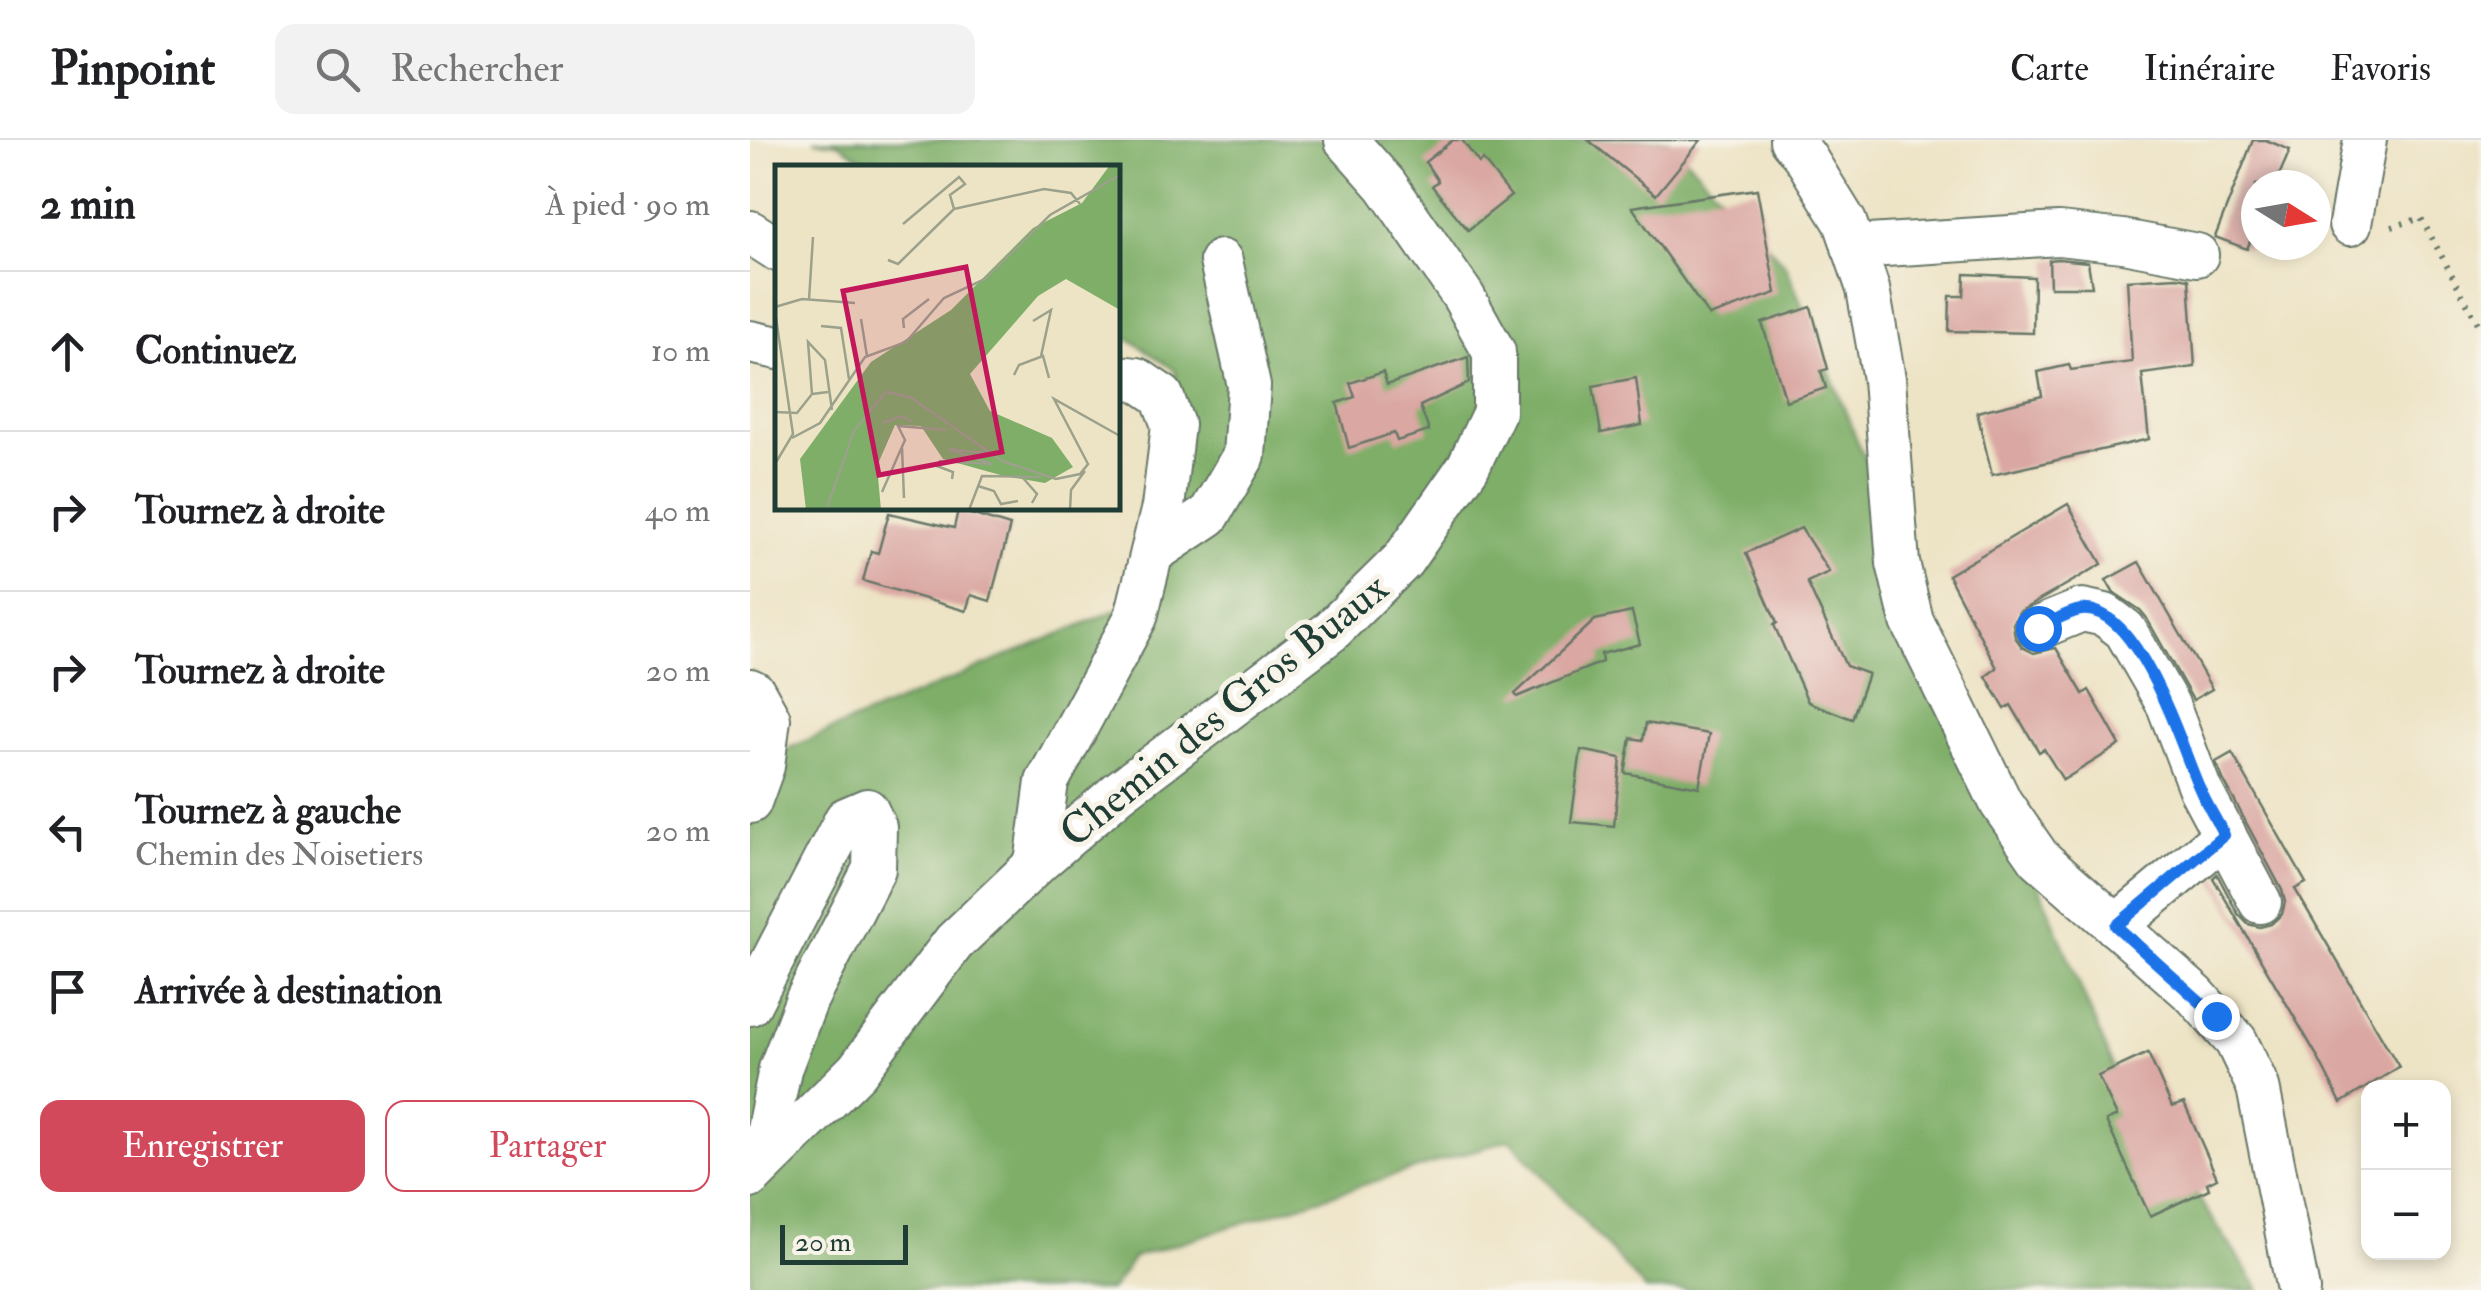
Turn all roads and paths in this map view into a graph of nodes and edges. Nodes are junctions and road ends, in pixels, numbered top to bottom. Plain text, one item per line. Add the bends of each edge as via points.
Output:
1 (1346, 140) edge
2 (1790, 140) edge
3 (2365, 140) edge
4 (2350, 224) joint
5 (750, 232) edge
6 (1849, 234) junction
7 (2185, 238) dead end
8 (775, 248) edge
9 (1221, 260) dead end
10 (2481, 328) edge
11 (750, 342) edge
12 (775, 347) edge
13 (1120, 377) edge
14 (1152, 553) junction
15 (2038, 628) dead end
16 (750, 690) edge
17 (750, 802) edge
18 (2224, 835) junction
19 (1036, 864) junction
20 (2260, 902) dead end
21 (2116, 926) junction
22 (750, 1004) edge
23 (756, 1170) edge
24 (2298, 1290) edge

1 - 19 street, Chemin des Gros Buaux via 1386,184 1494,352 1494,412 1468,467 1404,560 1330,632 1119,792
2 - 6 street
3 - 4 street
4 - 10 path via 2357,237 2422,218
5 - 8 street
6 - 7 street via 2058,210
6 - 21 street via 1868,289 1884,378 1898,563 1912,621 2011,817 2039,858
9 - 14 street via 1249,386 1244,455 1209,515
11 - 12 street
13 - 14 street via 1137,379 1162,396 1173,425
14 - 19 street via 1136,617 1047,782
15 - 18 street via 2082,610 2105,615 2125,630 2168,705
16 - 17 street via 769,719
18 - 20 street
18 - 21 street
19 - 23 street, Chemin des Gros Buaux via 954,942 857,1071
21 - 24 street via 2216,1016 2249,1063
22 - 23 street via 846,819 867,810 875,827 874,869 780,1069

